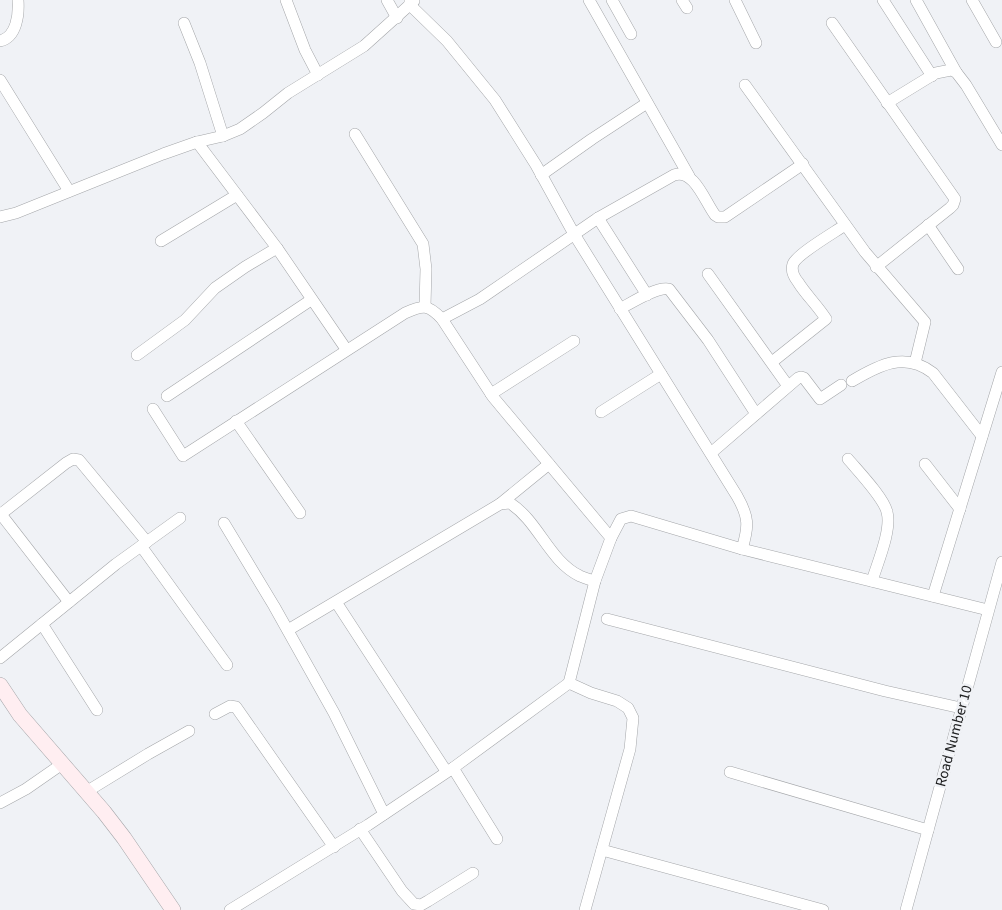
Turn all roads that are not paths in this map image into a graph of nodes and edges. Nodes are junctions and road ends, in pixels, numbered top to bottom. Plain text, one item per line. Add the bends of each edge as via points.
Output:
1 (18, 0) edge
2 (286, 0) edge
3 (387, 0) edge
4 (589, 0) edge
5 (612, 0) edge
6 (735, 0) edge
7 (883, 0) edge
8 (916, 0) edge
9 (972, 0) edge
10 (412, 2) edge
11 (397, 18) junction
12 (184, 23) dead end
13 (832, 23) dead end
14 (631, 34) dead end
15 (0, 41) edge
16 (996, 42) dead end
17 (756, 43) dead end
18 (956, 72) junction
19 (318, 74) junction
20 (932, 76) junction
21 (0, 80) edge
22 (745, 85) dead end
23 (887, 102) junction
24 (647, 103) junction
25 (355, 134) dead end
26 (224, 136) junction
27 (197, 142) junction
28 (1002, 146) edge
29 (803, 164) junction
30 (541, 175) junction
31 (689, 176) junction
32 (69, 191) junction
33 (237, 195) junction
34 (0, 217) edge
35 (598, 218) junction
36 (845, 225) junction
37 (928, 225) junction
38 (574, 234) junction
39 (161, 241) dead end
40 (277, 248) junction
41 (876, 266) junction
42 (958, 269) dead end
43 (708, 274) dead end
44 (647, 295) junction
45 (311, 300) junction
46 (425, 306) junction
47 (620, 309) junction
48 (442, 319) junction
49 (574, 341) dead end
50 (346, 349) junction
51 (137, 355) dead end
52 (772, 362) junction
53 (915, 363) junction
54 (1002, 372) edge
55 (661, 374) junction
56 (788, 386) junction
57 (491, 394) junction
58 (167, 396) dead end
59 (153, 409) dead end
60 (601, 412) dead end
61 (756, 414) junction
62 (236, 421) junction
63 (982, 436) junction
64 (711, 453) junction
65 (848, 459) dead end
66 (548, 464) junction
67 (925, 464) dead end
68 (500, 504) junction
69 (960, 509) junction
70 (0, 513) edge
71 (300, 513) dead end
72 (180, 518) dead end
73 (224, 523) dead end
74 (611, 538) junction
75 (144, 544) junction
76 (742, 549) junction
77 (1002, 562) edge
78 (595, 581) junction
79 (872, 581) junction
80 (933, 596) junction
81 (69, 602) junction
82 (336, 602) junction
83 (988, 610) junction
84 (608, 619) dead end
85 (42, 624) junction
86 (288, 630) junction
87 (0, 658) edge
88 (227, 665) dead end
89 (569, 683) junction
90 (0, 685) edge
91 (962, 708) junction
92 (97, 710) dead end
93 (216, 714) dead end
94 (189, 731) dead end
95 (62, 764) junction
96 (449, 769) junction
97 (730, 772) dead end
98 (86, 792) junction
99 (0, 803) edge
100 (384, 814) junction
101 (360, 829) junction
102 (928, 830) junction
103 (497, 839) dead end
104 (334, 847) junction
105 (602, 850) junction
106 (473, 873) dead end
107 (173, 910) edge
108 (230, 910) edge
109 (585, 910) edge
110 (823, 910) edge
111 (906, 910) edge

1 - 15 street via 15,26 8,38
2 - 19 street
3 - 11 street
4 - 24 street
5 - 14 street
6 - 17 street
7 - 20 street
8 - 18 street
9 - 16 street
10 - 11 street
10 - 30 street via 495,100
11 - 19 street via 364,46
12 - 26 street
13 - 23 street
18 - 20 street via 945,70
18 - 28 street
19 - 26 street via 252,121
20 - 23 street
21 - 32 street
22 - 29 street
23 - 37 street via 955,199 950,208
24 - 30 street
24 - 31 street
25 - 46 street via 423,244
26 - 27 street
27 - 32 street
27 - 33 street
29 - 31 street via 725,217 715,214
29 - 36 street
30 - 38 street
31 - 35 street via 674,175
32 - 34 street
33 - 39 street
33 - 40 street
35 - 38 street
35 - 44 street
36 - 41 street
36 - 52 street via 807,250 793,264 797,281 826,319
37 - 41 street
37 - 42 street
38 - 47 street
38 - 48 street via 480,299
40 - 45 street
40 - 51 street via 215,288 185,320
41 - 53 street via 925,322
43 - 52 street
44 - 47 street
44 - 61 street via 666,288 672,292
45 - 50 street
45 - 58 street
46 - 48 street
46 - 50 street via 404,313
47 - 55 street
48 - 57 street
49 - 57 street
50 - 62 street
52 - 56 street
53 - 56 street via 891,362 820,399 801,377
53 - 63 street via 934,373
54 - 63 street
55 - 60 street
55 - 64 street
56 - 61 street
57 - 66 street
59 - 62 street via 183,456
61 - 64 street
62 - 71 street
63 - 69 street
64 - 76 street via 745,510 748,521
65 - 79 street via 887,511 886,533
66 - 68 street
66 - 74 street
67 - 69 street
68 - 78 street via 510,503 519,509 559,558 581,576
68 - 82 street
69 - 80 street
70 - 75 street via 66,463 79,460
70 - 81 street
72 - 75 street
73 - 86 street
74 - 76 street via 618,523 631,516
74 - 78 street
75 - 81 street
75 - 88 street
76 - 79 street
77 - 83 street, Road Number 10
78 - 89 street
79 - 80 street
80 - 83 street
81 - 85 street
82 - 86 street
82 - 96 street
83 - 91 street, Road Number 10
84 - 91 street
85 - 87 street
85 - 92 street
86 - 100 street
89 - 96 street
89 - 105 street via 617,701 628,708 633,718 630,749
90 - 95 street via 20,715
91 - 102 street, Road Number 10
93 - 104 street via 230,706 236,707
94 - 98 street
95 - 98 street
95 - 99 street
96 - 100 street
96 - 103 street
97 - 102 street
98 - 107 street via 124,838
100 - 101 street
101 - 104 street
101 - 106 street via 414,904 422,905
102 - 111 street, Road Number 10
104 - 108 street
105 - 109 street
105 - 110 street

